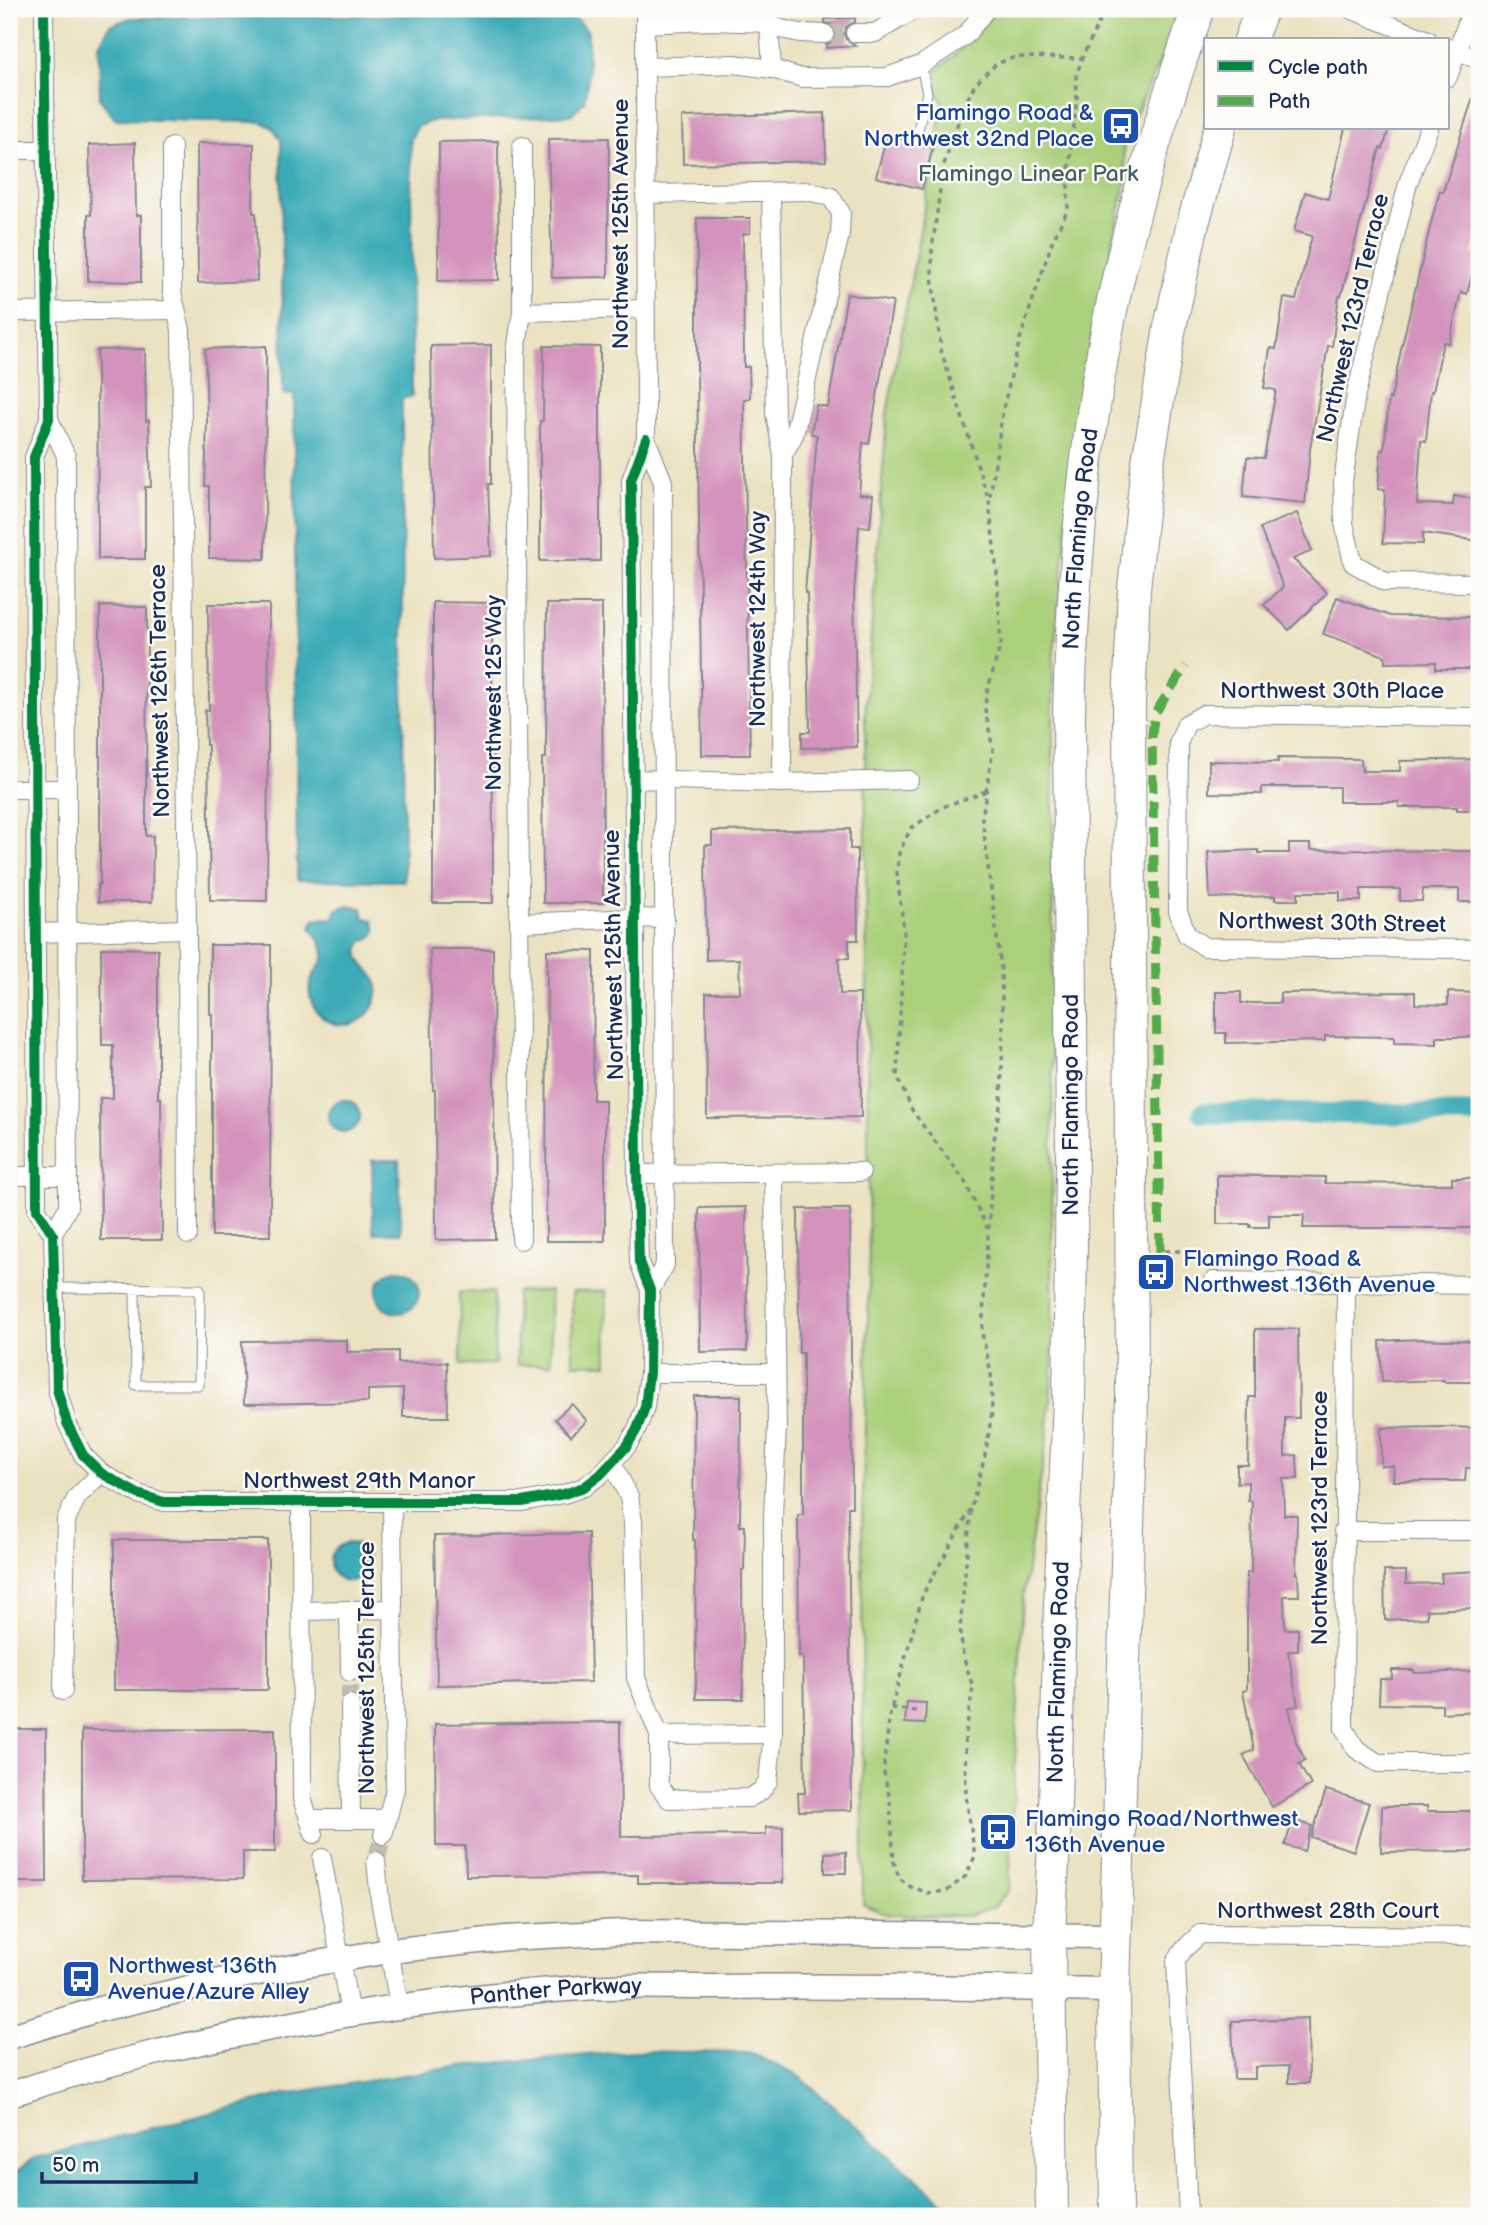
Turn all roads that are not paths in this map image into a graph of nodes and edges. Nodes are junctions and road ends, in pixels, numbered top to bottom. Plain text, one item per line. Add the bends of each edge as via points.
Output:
1 (44, 9) edge
2 (740, 9) edge
3 (916, 9) edge
4 (986, 9) edge
5 (1198, 9) edge
6 (1262, 9) edge
7 (1350, 9) edge
8 (1472, 9) edge
9 (645, 16) edge
10 (708, 21) junction
11 (769, 23) junction
12 (855, 33) tunnel mouth
13 (825, 34) tunnel mouth
14 (1251, 38) edge
15 (1423, 38) edge
16 (1452, 50) edge
17 (1479, 60) edge
18 (921, 65) junction
19 (645, 67) junction
20 (772, 69) junction
21 (1219, 130) edge
22 (1428, 130) edge
23 (916, 138) dead end
24 (522, 146) dead end
25 (172, 147) dead end
26 (9, 150) edge
27 (45, 150) junction
28 (771, 193) junction
29 (645, 194) junction
30 (645, 309) junction
31 (176, 310) junction
32 (9, 312) edge
33 (47, 312) junction
34 (522, 312) junction
35 (49, 419) junction
36 (646, 439) junction
37 (783, 454) junction
38 (1479, 583) edge
39 (1479, 717) edge
40 (633, 779) junction
41 (664, 780) junction
42 (909, 780) dead end
43 (782, 783) junction
44 (9, 789) edge
45 (35, 789) junction
46 (67, 789) junction
47 (635, 918) junction
48 (665, 919) junction
49 (519, 923) junction
50 (187, 929) junction
51 (68, 932) junction
52 (36, 933) junction
53 (1186, 936) joint
54 (1479, 950) edge
55 (774, 1172) junction
56 (861, 1172) dead end
57 (637, 1174) junction
58 (666, 1174) junction
59 (9, 1176) edge
60 (37, 1176) junction
61 (67, 1176) junction
62 (54, 1234) junction
63 (188, 1235) dead end
64 (521, 1240) dead end
65 (1213, 1282) road end
66 (1346, 1284) junction
67 (1479, 1285) edge
68 (56, 1288) junction
69 (135, 1288) junction
70 (650, 1290) junction
71 (649, 1373) junction
72 (775, 1373) junction
73 (612, 1462) junction
74 (100, 1473) junction
75 (301, 1502) junction
76 (392, 1502) junction
77 (1343, 1531) junction
78 (1479, 1531) edge
79 (394, 1609) junction
80 (349, 1610) junction
81 (301, 1611) junction
82 (350, 1672) tunnel mouth
83 (63, 1692) dead end
84 (350, 1704) tunnel mouth
85 (773, 1734) junction
86 (659, 1735) junction
87 (1479, 1763) edge
88 (351, 1819) junction
89 (322, 1858) dead end
90 (376, 1861) tunnel mouth
91 (1049, 1934) junction
92 (1116, 1936) junction
93 (1479, 1936) edge
94 (389, 1951) junction
95 (340, 1959) junction
96 (1048, 1989) junction
97 (1114, 1990) junction
98 (399, 2005) junction
99 (350, 2014) junction
100 (9, 2037) edge
101 (9, 2095) edge
102 (1052, 2216) edge
103 (1116, 2216) edge
104 (1188, 2216) edge

1 - 27 street
2 - 10 street
3 - 12 street via 875,33
4 - 18 street via 966,35
5 - 91 highway, North Flamingo Road via 1131,224 1105,340 1086,463 1074,602 1069,716 1069,1400
6 - 14 highway
7 - 15 street
8 - 16 street
9 - 10 street
9 - 19 street, Northwest 125th Avenue
10 - 11 street
11 - 13 street via 800,33
11 - 20 street
16 - 17 street
18 - 20 street via 887,77 802,78
18 - 23 lane via 927,93
19 - 20 street via 734,64
19 - 29 street, Northwest 125th Avenue
21 - 92 highway via 1170,327 1146,474 1134,589 1129,705 1132,1399
22 - 38 street, Northwest 123rd Terrace via 1408,183 1356,394 1343,482 1344,523 1353,563 1386,582
24 - 34 street, Northwest 125 Way
25 - 31 street, Northwest 126th Terrace via 172,292
26 - 27 street
27 - 33 street
28 - 29 street, Northwest 124th Way
28 - 37 street, Northwest 124th Way via 775,414
28 - 37 street, Northwest 124th Way via 808,191 831,197 841,213 794,435
29 - 30 street, Northwest 125th Avenue
30 - 34 street
30 - 36 street, Northwest 125th Avenue
31 - 33 street
31 - 50 street, Northwest 126th Terrace via 181,330
32 - 33 street
33 - 35 street
34 - 49 street, Northwest 125 Way via 516,352
35 - 45 street via 34,457
35 - 46 street via 66,456
36 - 40 street, Northwest 125th Avenue via 631,480
36 - 41 street, Northwest 125th Avenue via 663,482
37 - 43 street, Northwest 124th Way
39 - 53 street, Northwest 30th Place via 1203,714 1186,724 1179,742 1178,911
40 - 41 street
40 - 47 street, Northwest 125th Avenue
41 - 43 street
41 - 48 street, Northwest 125th Avenue
42 - 43 street
44 - 45 street
45 - 46 street
45 - 52 street
46 - 51 street
47 - 48 street
47 - 49 street
47 - 57 street, Northwest 125th Avenue
48 - 58 street, Northwest 125th Avenue
49 - 64 street, Northwest 125 Way
50 - 51 street
50 - 63 street, Northwest 126th Terrace
51 - 52 street
51 - 61 street
52 - 60 street
53 - 54 street, Northwest 30th Street via 1205,947
55 - 56 street
55 - 58 street
55 - 72 street
57 - 58 street
57 - 70 street, Northwest 125th Avenue via 639,1262
58 - 70 street, Northwest 125th Avenue via 665,1265
59 - 60 street
60 - 61 street
60 - 62 street via 37,1210
61 - 62 street via 68,1207
62 - 68 street
65 - 66 street
66 - 67 street
66 - 77 street, Northwest 123rd Terrace
68 - 69 lane
68 - 74 street via 57,1389 83,1455
69 - 69 lane via 200,1289 200,1385 136,1385
70 - 71 street, Northwest 125th Avenue
71 - 72 street
71 - 73 street, Northwest 125th Avenue via 637,1429
72 - 85 street
73 - 76 street, Northwest 29th Manor via 584,1487 543,1500
73 - 86 street via 629,1497 633,1522 636,1678
74 - 75 street, Northwest 29th Manor via 164,1502
74 - 83 street via 77,1497 66,1520
75 - 76 street, Northwest 29th Manor
75 - 81 street
76 - 79 street, Northwest 125th Terrace
77 - 78 street
77 - 87 street, Northwest 123rd Terrace via 1344,1728 1356,1749 1378,1763
79 - 80 street
79 - 88 street, Northwest 125th Terrace via 396,1789 385,1827
80 - 81 street
80 - 82 street
81 - 88 street via 302,1798 312,1826
84 - 88 street
85 - 86 street
85 - 86 street via 768,1781 761,1791 749,1798 716,1800 669,1799 659,1786
89 - 95 street
90 - 94 street
91 - 92 main road
91 - 94 main road via 622,1931
91 - 96 highway, North Flamingo Road
92 - 97 highway
93 - 104 street, Northwest 28th Court via 1200,1934 1176,1961
94 - 95 main road
94 - 98 street
95 - 99 street
95 - 100 main road via 155,1996
96 - 97 main road, Panther Parkway
96 - 98 main road, Panther Parkway via 583,1988
96 - 102 highway, North Flamingo Road
97 - 103 highway
98 - 99 main road, Panther Parkway
99 - 101 main road, Panther Parkway via 157,2052

